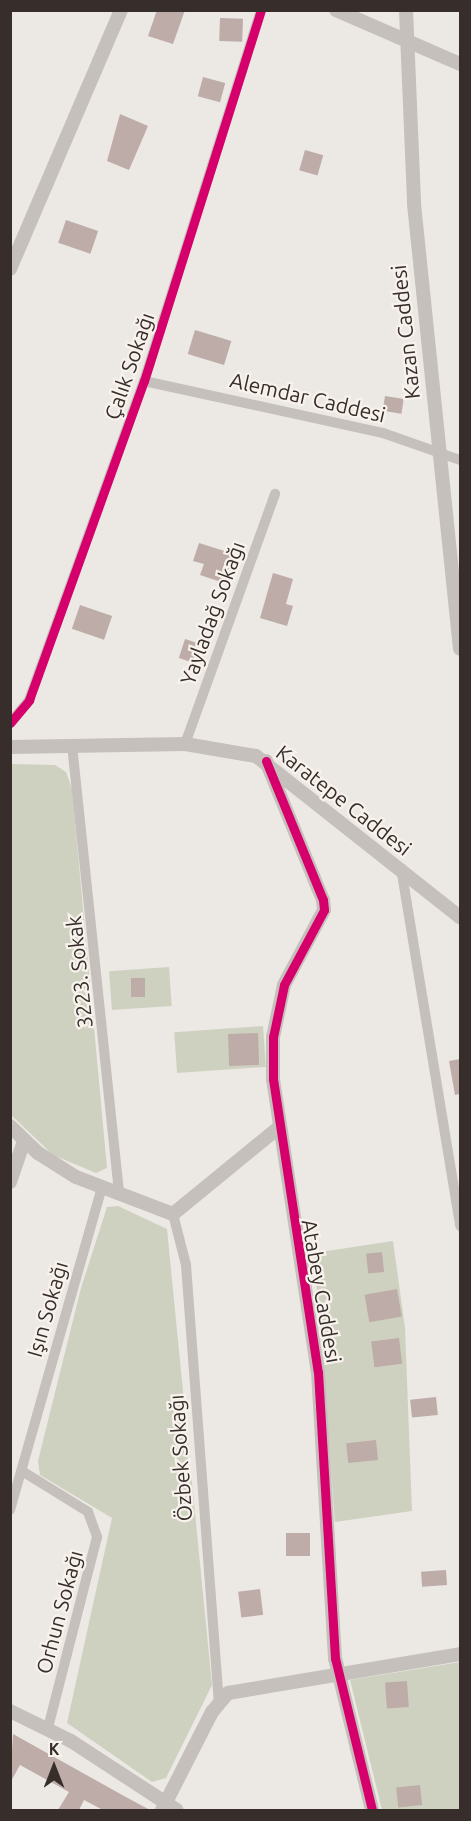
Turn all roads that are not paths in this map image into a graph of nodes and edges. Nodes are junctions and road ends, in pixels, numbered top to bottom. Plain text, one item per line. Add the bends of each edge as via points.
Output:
1 (121, 10) edge
2 (261, 10) edge
3 (336, 10) edge
4 (406, 10) edge
5 (410, 45) junction
6 (460, 64) edge
7 (10, 269) edge
8 (144, 381) junction
9 (439, 451) junction
10 (460, 460) edge
11 (275, 494) dead end
12 (458, 616) edge
13 (460, 649) edge
14 (10, 723) edge
15 (185, 744) junction
16 (72, 745) junction
17 (10, 747) edge
18 (266, 761) junction
19 (401, 867) junction
20 (460, 917) edge
21 (10, 1126) edge
22 (278, 1128) junction
23 (24, 1141) junction
24 (10, 1182) edge
25 (102, 1188) junction
26 (118, 1195) junction
27 (173, 1214) junction
28 (460, 1226) edge
29 (22, 1471) junction
30 (10, 1510) edge
31 (460, 1654) edge
32 (338, 1671) junction
33 (219, 1700) junction
34 (10, 1711) edge
35 (48, 1728) junction
36 (169, 1808) edge
37 (372, 1810) edge

1 - 7 street
2 - 8 street, Çalık Sokağı
3 - 5 street
4 - 5 street, Kazan Caddesi
5 - 6 street
5 - 9 street, Kazan Caddesi via 414,204
8 - 9 street, Alemdar Caddesi via 342,423
8 - 14 street, Çalık Sokağı via 29,700
9 - 10 street, Alemdar Caddesi
9 - 12 street, Kazan Caddesi
11 - 15 street, Yayladağ Sokağı
12 - 13 street, Kazan Caddesi
15 - 16 street, Karatepe Caddesi
15 - 18 street, Karatepe Caddesi
16 - 17 street, Karatepe Caddesi
16 - 26 street, 3223. Sokak
18 - 19 street, Karatepe Caddesi
18 - 22 street, Atabey Caddesi via 324,910 288,976 277,1012 273,1059
19 - 20 street, Karatepe Caddesi
19 - 28 street
21 - 23 street
22 - 27 street
22 - 32 street, Atabey Caddesi via 318,1372
23 - 24 street
23 - 25 street via 58,1167
25 - 26 street
25 - 29 street, Işın Sokağı
26 - 27 street
27 - 33 street, Özbek Sokağı via 186,1265
29 - 30 street, Işın Sokağı
29 - 35 street, Orhun Sokağı via 88,1512 98,1537
31 - 32 street
32 - 33 street via 243,1687
32 - 37 street, Atabey Caddesi
33 - 36 street
34 - 35 street
35 - 36 street

